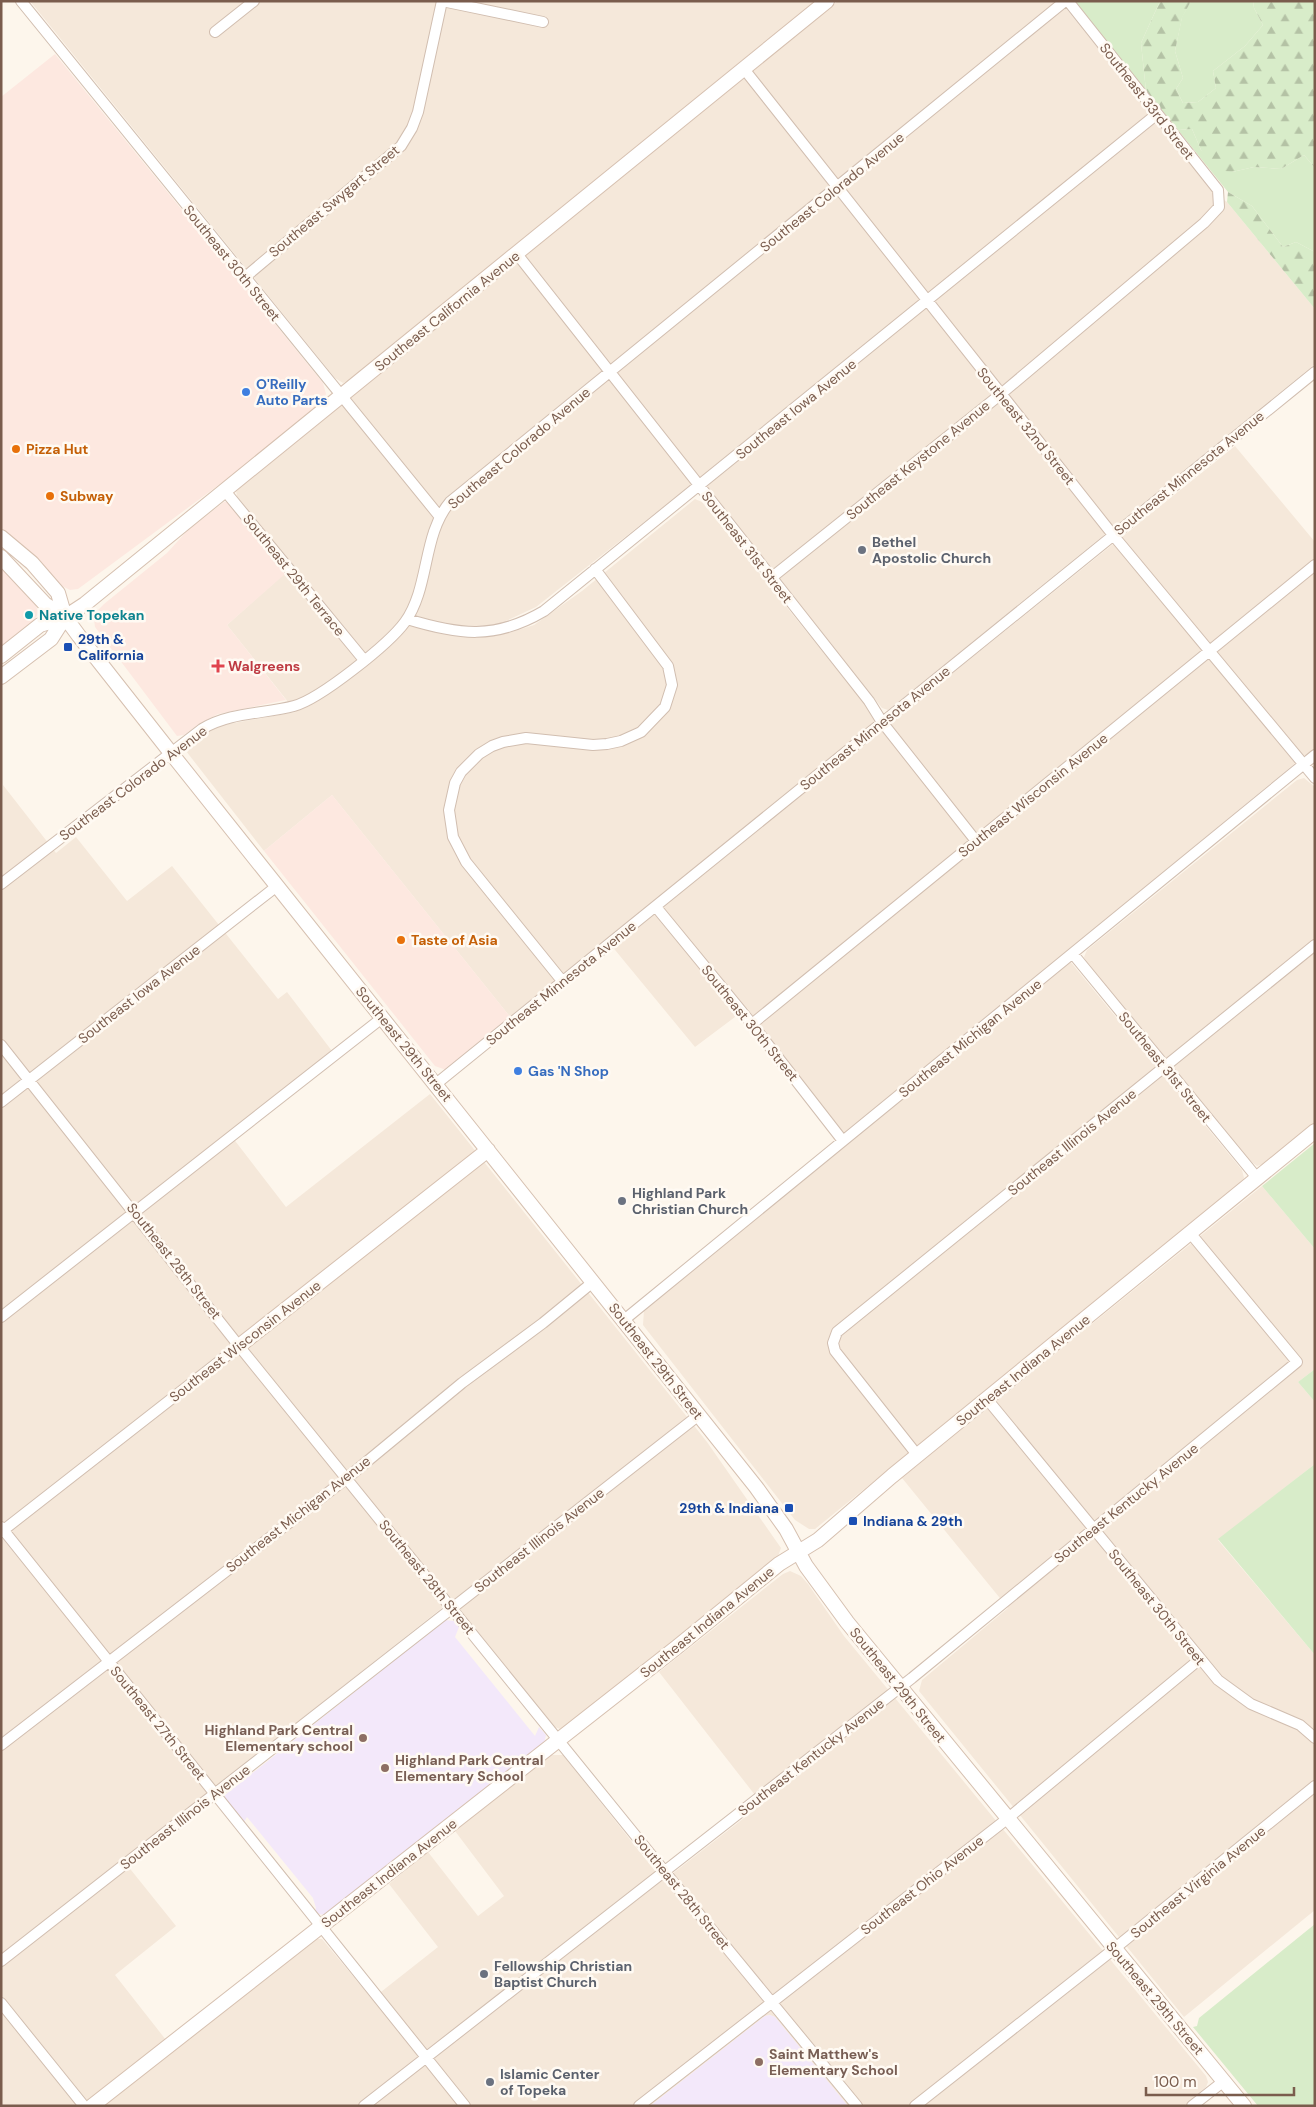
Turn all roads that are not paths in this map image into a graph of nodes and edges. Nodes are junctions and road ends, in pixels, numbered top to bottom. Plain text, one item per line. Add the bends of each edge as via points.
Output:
1 (254, 1) edge
2 (442, 1) edge
3 (827, 1) edge
4 (1066, 1) edge
5 (24, 5) edge
6 (543, 22) dead end
7 (215, 32) dead end
8 (744, 69) junction
9 (1157, 114) junction
10 (836, 188) junction
11 (1221, 202) joint
12 (517, 254) junction
13 (244, 278) junction
14 (927, 302) junction
15 (1315, 372) edge
16 (610, 373) junction
17 (1001, 394) junction
18 (341, 397) junction
19 (700, 486) junction
20 (225, 491) junction
21 (440, 517) junction
22 (1113, 534) junction
23 (1, 537) edge
24 (1, 557) edge
25 (1315, 565) edge
26 (596, 569) junction
27 (771, 578) junction
28 (65, 617) junction
29 (407, 619) junction
30 (1210, 650) junction
31 (1, 656) edge
32 (364, 660) junction
33 (1, 677) edge
34 (882, 722) junction
35 (171, 753) junction
36 (1315, 755) edge
37 (1304, 764) junction
38 (1315, 778) edge
39 (976, 841) junction
40 (1, 884) edge
41 (277, 886) junction
42 (656, 907) junction
43 (1315, 945) edge
44 (1073, 954) junction
45 (563, 982) junction
46 (382, 1018) junction
47 (752, 1024) junction
48 (1, 1045) edge
49 (1164, 1067) junction
50 (30, 1080) junction
51 (436, 1084) junction
52 (1, 1102) edge
53 (1315, 1131) edge
54 (843, 1142) junction
55 (488, 1150) junction
56 (1258, 1179) junction
57 (135, 1211) junction
58 (1192, 1234) junction
59 (593, 1282) junction
60 (1, 1317) edge
61 (624, 1320) junction
62 (240, 1346) junction
63 (988, 1399) junction
64 (699, 1415) junction
65 (918, 1456) junction
66 (347, 1478) junction
67 (2, 1529) edge
68 (1094, 1529) junction
69 (799, 1552) junction
70 (452, 1608) junction
71 (1200, 1659) junction
72 (108, 1662) junction
73 (900, 1686) junction
74 (1315, 1738) edge
75 (558, 1740) junction
76 (1, 1745) edge
77 (1315, 1786) edge
78 (215, 1794) junction
79 (1007, 1819) junction
80 (664, 1870) junction
81 (321, 1928) junction
82 (1114, 1949) junction
83 (1, 1961) edge
84 (771, 2002) junction
85 (1, 2003) edge
86 (426, 2057) junction
87 (1224, 2081) junction
88 (84, 2106) edge
89 (92, 2106) edge
90 (364, 2106) edge
91 (465, 2106) edge
92 (639, 2106) edge
93 (858, 2106) edge
94 (915, 2106) edge
95 (1192, 2106) edge
96 (1244, 2106) edge

1 - 7 street
2 - 6 street
2 - 13 street, Southeast Swygart Street via 418,112 401,146
3 - 8 main road, Southeast California Avenue
4 - 9 street, Southeast 33rd Street
4 - 10 street, Southeast Colorado Avenue
5 - 13 street, Southeast 30th Street
8 - 10 street, Southeast 32nd Street
8 - 12 main road, Southeast California Avenue
9 - 11 street, Southeast 33rd Street via 1218,190
9 - 14 street, Southeast Iowa Avenue
10 - 14 street, Southeast 32nd Street
10 - 16 street, Southeast Colorado Avenue
11 - 17 street, Southeast Keystone Avenue via 1215,214
12 - 16 street, Southeast 31st Street
12 - 18 main road, Southeast California Avenue
13 - 18 street, Southeast 30th Street
14 - 17 street, Southeast 32nd Street
14 - 19 street, Southeast Iowa Avenue
15 - 22 street, Southeast Minnesota Avenue
16 - 19 street, Southeast 31st Street
16 - 21 street, Southeast Colorado Avenue via 450,502
17 - 22 street, Southeast 32nd Street
17 - 27 street, Southeast Keystone Avenue
18 - 20 main road, Southeast California Avenue
18 - 21 street, Southeast 30th Street
19 - 26 street, Southeast Iowa Avenue
19 - 27 street, Southeast 31st Street
20 - 28 main road, Southeast California Avenue
20 - 32 street, Southeast 29th Terrace
21 - 29 street, Southeast Colorado Avenue
22 - 30 street, Southeast 32nd Street
22 - 34 street, Southeast Minnesota Avenue
23 - 28 main road, Southeast 29th Street via 32,563 58,593
24 - 28 main road, Southeast 29th Street via 45,604
25 - 30 street, Southeast Wisconsin Avenue
26 - 29 street, Southeast Iowa Avenue via 544,611 498,631 463,633
26 - 45 street via 668,666 672,685 665,707 641,732 621,741 593,745 526,738 492,746 461,772 455,783 450,810 453,837 466,862
27 - 34 street, Southeast 31st Street via 870,701
28 - 31 main road, Southeast California Avenue via 40,625
28 - 33 main road, Southeast California Avenue via 51,639
28 - 35 main road, Southeast 29th Street
29 - 32 street, Southeast Colorado Avenue via 395,634
30 - 37 street, Southeast 32nd Street
30 - 39 street, Southeast Wisconsin Avenue
32 - 35 street, Southeast Colorado Avenue via 316,698 292,707 224,719 202,729
34 - 39 street, Southeast 31st Street
34 - 42 street, Southeast Minnesota Avenue
35 - 40 street, Southeast Colorado Avenue
35 - 41 main road, Southeast 29th Street
36 - 37 street, Southeast Michigan Avenue
37 - 38 street, Southeast 32nd Street
37 - 44 street, Southeast Michigan Avenue
39 - 47 street, Southeast Wisconsin Avenue
41 - 46 main road, Southeast 29th Street
41 - 50 street, Southeast Iowa Avenue
42 - 45 street, Southeast Minnesota Avenue
42 - 47 street, Southeast 30th Street
43 - 49 street, Southeast Illinois Avenue
44 - 49 street, Southeast 31st Street
44 - 54 street, Southeast Michigan Avenue
45 - 51 street, Southeast Minnesota Avenue
46 - 51 main road, Southeast 29th Street
46 - 57 street
47 - 54 street, Southeast 30th Street
48 - 50 street, Southeast 28th Street
49 - 56 street, Southeast 31st Street
49 - 65 street, Southeast Illinois Avenue via 837,1332 833,1343 841,1360
50 - 52 street, Southeast Iowa Avenue
50 - 57 street, Southeast 28th Street
51 - 55 main road, Southeast 29th Street
53 - 56 main road, Southeast Indiana Avenue
54 - 61 street, Southeast Michigan Avenue
55 - 59 main road, Southeast 29th Street
55 - 62 main road, Southeast Wisconsin Avenue
56 - 58 main road, Southeast Indiana Avenue
57 - 60 street
57 - 62 street, Southeast 28th Street
58 - 63 main road, Southeast Indiana Avenue
58 - 68 street, Southeast Kentucky Avenue via 1297,1362
59 - 61 main road, Southeast 29th Street
59 - 66 street, Southeast Michigan Avenue via 462,1383
61 - 64 main road, Southeast 29th Street
62 - 66 street, Southeast 28th Street
62 - 67 street, Southeast Wisconsin Avenue
63 - 65 main road, Southeast Indiana Avenue
63 - 68 street, Southeast 30th Street
64 - 69 main road, Southeast 29th Street via 756,1487
64 - 70 street, Southeast Illinois Avenue
65 - 69 main road, Southeast Indiana Avenue via 818,1540
66 - 70 street, Southeast 28th Street
66 - 72 street, Southeast Michigan Avenue
67 - 72 street, Southeast 27th Street
68 - 71 street, Southeast 30th Street
68 - 73 street, Southeast Kentucky Avenue
69 - 73 main road, Southeast 29th Street via 847,1622
69 - 75 main road, Southeast Indiana Avenue via 779,1564
70 - 75 street, Southeast 28th Street
70 - 78 street, Southeast Illinois Avenue
71 - 74 street, Southeast 30th Street via 1234,1694 1262,1710 1300,1725
71 - 79 street, Southeast Ohio Avenue
72 - 76 street, Southeast Michigan Avenue
72 - 78 street, Southeast 27th Street
73 - 79 main road, Southeast 29th Street
73 - 80 street, Southeast Kentucky Avenue
75 - 80 street, Southeast 28th Street
75 - 81 main road, Southeast Indiana Avenue
77 - 82 street, Southeast Virginia Avenue
78 - 81 street, Southeast 27th Street
78 - 83 street, Southeast Illinois Avenue
79 - 82 main road, Southeast 29th Street
79 - 84 street, Southeast Ohio Avenue
80 - 84 street, Southeast 28th Street
80 - 86 street, Southeast Kentucky Avenue
81 - 86 street, Southeast 27th Street
81 - 89 main road, Southeast Indiana Avenue
82 - 87 main road, Southeast 29th Street
82 - 94 street, Southeast Virginia Avenue
84 - 92 street, Southeast Ohio Avenue
84 - 93 street, Southeast 28th Street
85 - 88 street
86 - 90 street, Southeast Kentucky Avenue
86 - 91 street, Southeast 27th Street
87 - 95 street
87 - 96 main road, Southeast 29th Street

